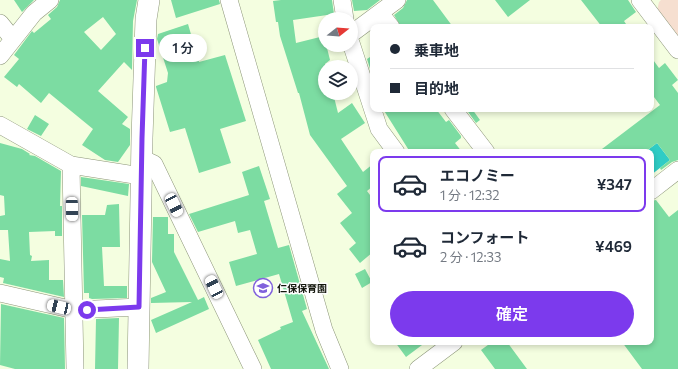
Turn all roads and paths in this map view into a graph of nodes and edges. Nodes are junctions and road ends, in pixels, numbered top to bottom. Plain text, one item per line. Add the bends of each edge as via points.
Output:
1 (50, 0) edge
2 (149, 0) edge
3 (229, 0) edge
4 (342, 0) edge
5 (397, 0) edge
6 (646, 2) edge
7 (344, 12) edge
8 (380, 13) junction
9 (0, 23) edge
10 (388, 24) edge
11 (358, 29) edge
12 (13, 39) junction
13 (678, 50) edge
14 (354, 52) edge
15 (0, 56) edge
16 (370, 101) edge
17 (373, 112) edge
18 (455, 112) edge
19 (0, 125) edge
20 (394, 149) edge
21 (484, 149) edge
22 (71, 165) junction
23 (141, 167) junction
24 (678, 170) edge
25 (654, 189) edge
26 (0, 293) edge
27 (139, 307) junction
28 (74, 310) junction
29 (450, 345) edge
30 (76, 369) edge
31 (138, 369) edge
32 (253, 369) edge
33 (340, 369) edge
34 (418, 369) edge

1 - 12 street via 34,13
2 - 23 street via 146,19
3 - 33 street via 324,330
4 - 7 street
5 - 8 street
6 - 13 street
8 - 10 street
8 - 11 street
9 - 12 street
12 - 15 street
14 - 16 street
17 - 20 street via 379,129
18 - 21 street
19 - 22 street
22 - 23 street
22 - 28 street
23 - 27 street
23 - 32 street via 154,164
24 - 25 street
26 - 28 street
27 - 28 street
27 - 31 street
28 - 30 street
29 - 34 street

